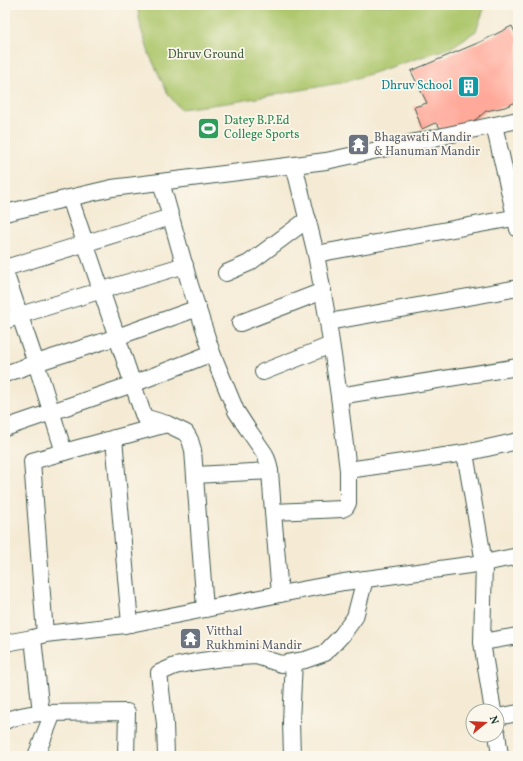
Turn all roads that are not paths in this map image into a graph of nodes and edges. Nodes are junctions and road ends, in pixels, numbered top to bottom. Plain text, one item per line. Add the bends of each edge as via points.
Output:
1 (518, 120) edge
2 (494, 125) junction
3 (294, 165) junction
4 (161, 182) junction
5 (70, 198) junction
6 (5, 213) edge
7 (171, 217) junction
8 (308, 219) junction
9 (517, 221) edge
10 (86, 243) junction
11 (316, 254) junction
12 (185, 265) junction
13 (5, 268) edge
14 (5, 272) edge
15 (226, 273) dead end
16 (518, 288) edge
17 (101, 290) junction
18 (323, 292) junction
19 (198, 308) junction
20 (12, 318) edge
21 (328, 322) junction
22 (240, 323) dead end
23 (117, 337) junction
24 (331, 345) junction
25 (212, 353) junction
26 (36, 363) junction
27 (518, 367) edge
28 (263, 372) dead end
29 (5, 374) edge
30 (133, 384) junction
31 (339, 396) junction
32 (51, 412) junction
33 (167, 424) junction
34 (5, 428) edge
35 (114, 438) junction
36 (518, 441) edge
37 (64, 452) junction
38 (465, 453) junction
39 (348, 470) junction
40 (270, 471) junction
41 (195, 476) junction
42 (273, 512) junction
43 (518, 556) edge
44 (484, 563) junction
45 (365, 579) junction
46 (280, 594) junction
47 (205, 609) junction
48 (130, 624) junction
49 (39, 636) junction
50 (518, 636) edge
51 (482, 642) junction
52 (5, 643) edge
53 (294, 662) junction
54 (492, 703) edge
55 (47, 713) junction
56 (518, 713) edge
57 (505, 715) edge
58 (5, 721) edge
59 (498, 743) edge
60 (36, 756) edge
61 (126, 756) edge
62 (166, 756) edge
63 (292, 756) edge
64 (500, 756) edge

1 - 2 street
2 - 3 street via 326,161
2 - 9 street
3 - 4 street
3 - 8 street
4 - 5 street via 112,188
4 - 7 street
5 - 6 street
5 - 10 street
7 - 10 street
7 - 12 street
8 - 11 street
8 - 15 street via 249,262
9 - 11 street
10 - 13 street
10 - 17 street
11 - 18 street
12 - 17 street
12 - 19 street
14 - 20 street
16 - 21 street
17 - 20 street
17 - 23 street
18 - 21 street
18 - 22 street
19 - 23 street
19 - 25 street
20 - 26 street
21 - 24 street
23 - 26 street
23 - 30 street
24 - 28 street
24 - 31 street
25 - 30 street
25 - 40 street via 236,411 265,454
26 - 29 street
26 - 32 street
27 - 31 street
30 - 32 street
30 - 33 street via 144,417
31 - 39 street
32 - 34 street
32 - 37 street
33 - 35 street
33 - 41 street via 186,433 190,440
35 - 37 street
35 - 48 street
36 - 38 street
37 - 49 street via 32,461
38 - 39 street
38 - 44 street
39 - 42 street via 346,507
40 - 41 street
40 - 42 street
41 - 47 street
42 - 46 street
43 - 44 street
44 - 45 street
44 - 51 street
45 - 46 street
45 - 53 street via 355,617 342,635 325,653
46 - 47 street
47 - 48 street
48 - 49 street
49 - 52 street
49 - 55 street
50 - 51 street
51 - 54 street
53 - 62 street via 281,664 256,656 223,658 175,666 159,673
53 - 63 street
55 - 58 street via 29,714
55 - 60 street
55 - 61 street via 127,712
56 - 57 street
59 - 64 street

